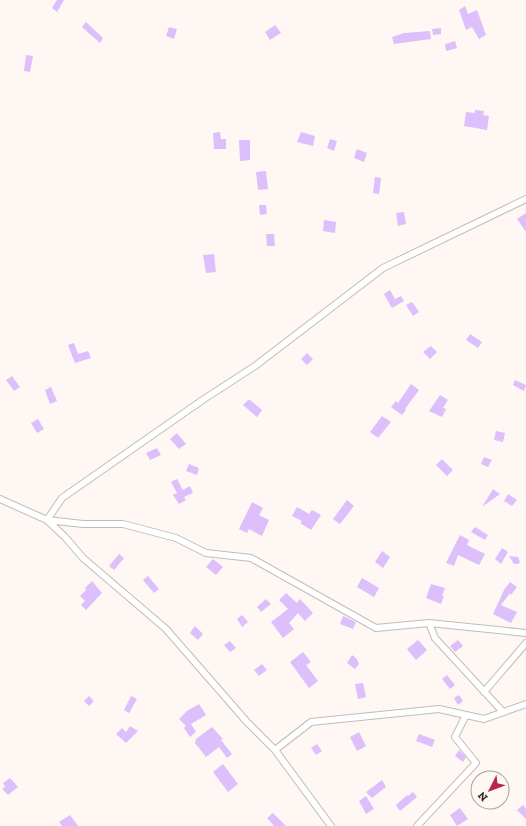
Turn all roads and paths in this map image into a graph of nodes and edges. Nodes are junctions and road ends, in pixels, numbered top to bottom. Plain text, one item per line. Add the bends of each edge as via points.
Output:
1 (526, 199) edge
2 (0, 499) edge
3 (47, 520) junction
4 (429, 623) junction
5 (526, 633) edge
6 (526, 643) edge
7 (484, 692) junction
8 (526, 704) edge
9 (503, 712) junction
10 (466, 715) junction
11 (275, 750) junction
12 (331, 826) edge
13 (417, 826) edge

1 - 3 street via 383,268 255,366 62,498
2 - 3 street
3 - 4 street via 83,524 123,524 176,538 206,553 251,558 376,628
3 - 11 street via 83,558 166,629 247,722
4 - 5 street
4 - 7 street via 435,638
6 - 7 street
7 - 9 street
8 - 9 street
9 - 10 street via 484,719
10 - 11 street via 439,709 311,722
10 - 13 street via 455,737 476,763
11 - 12 street

